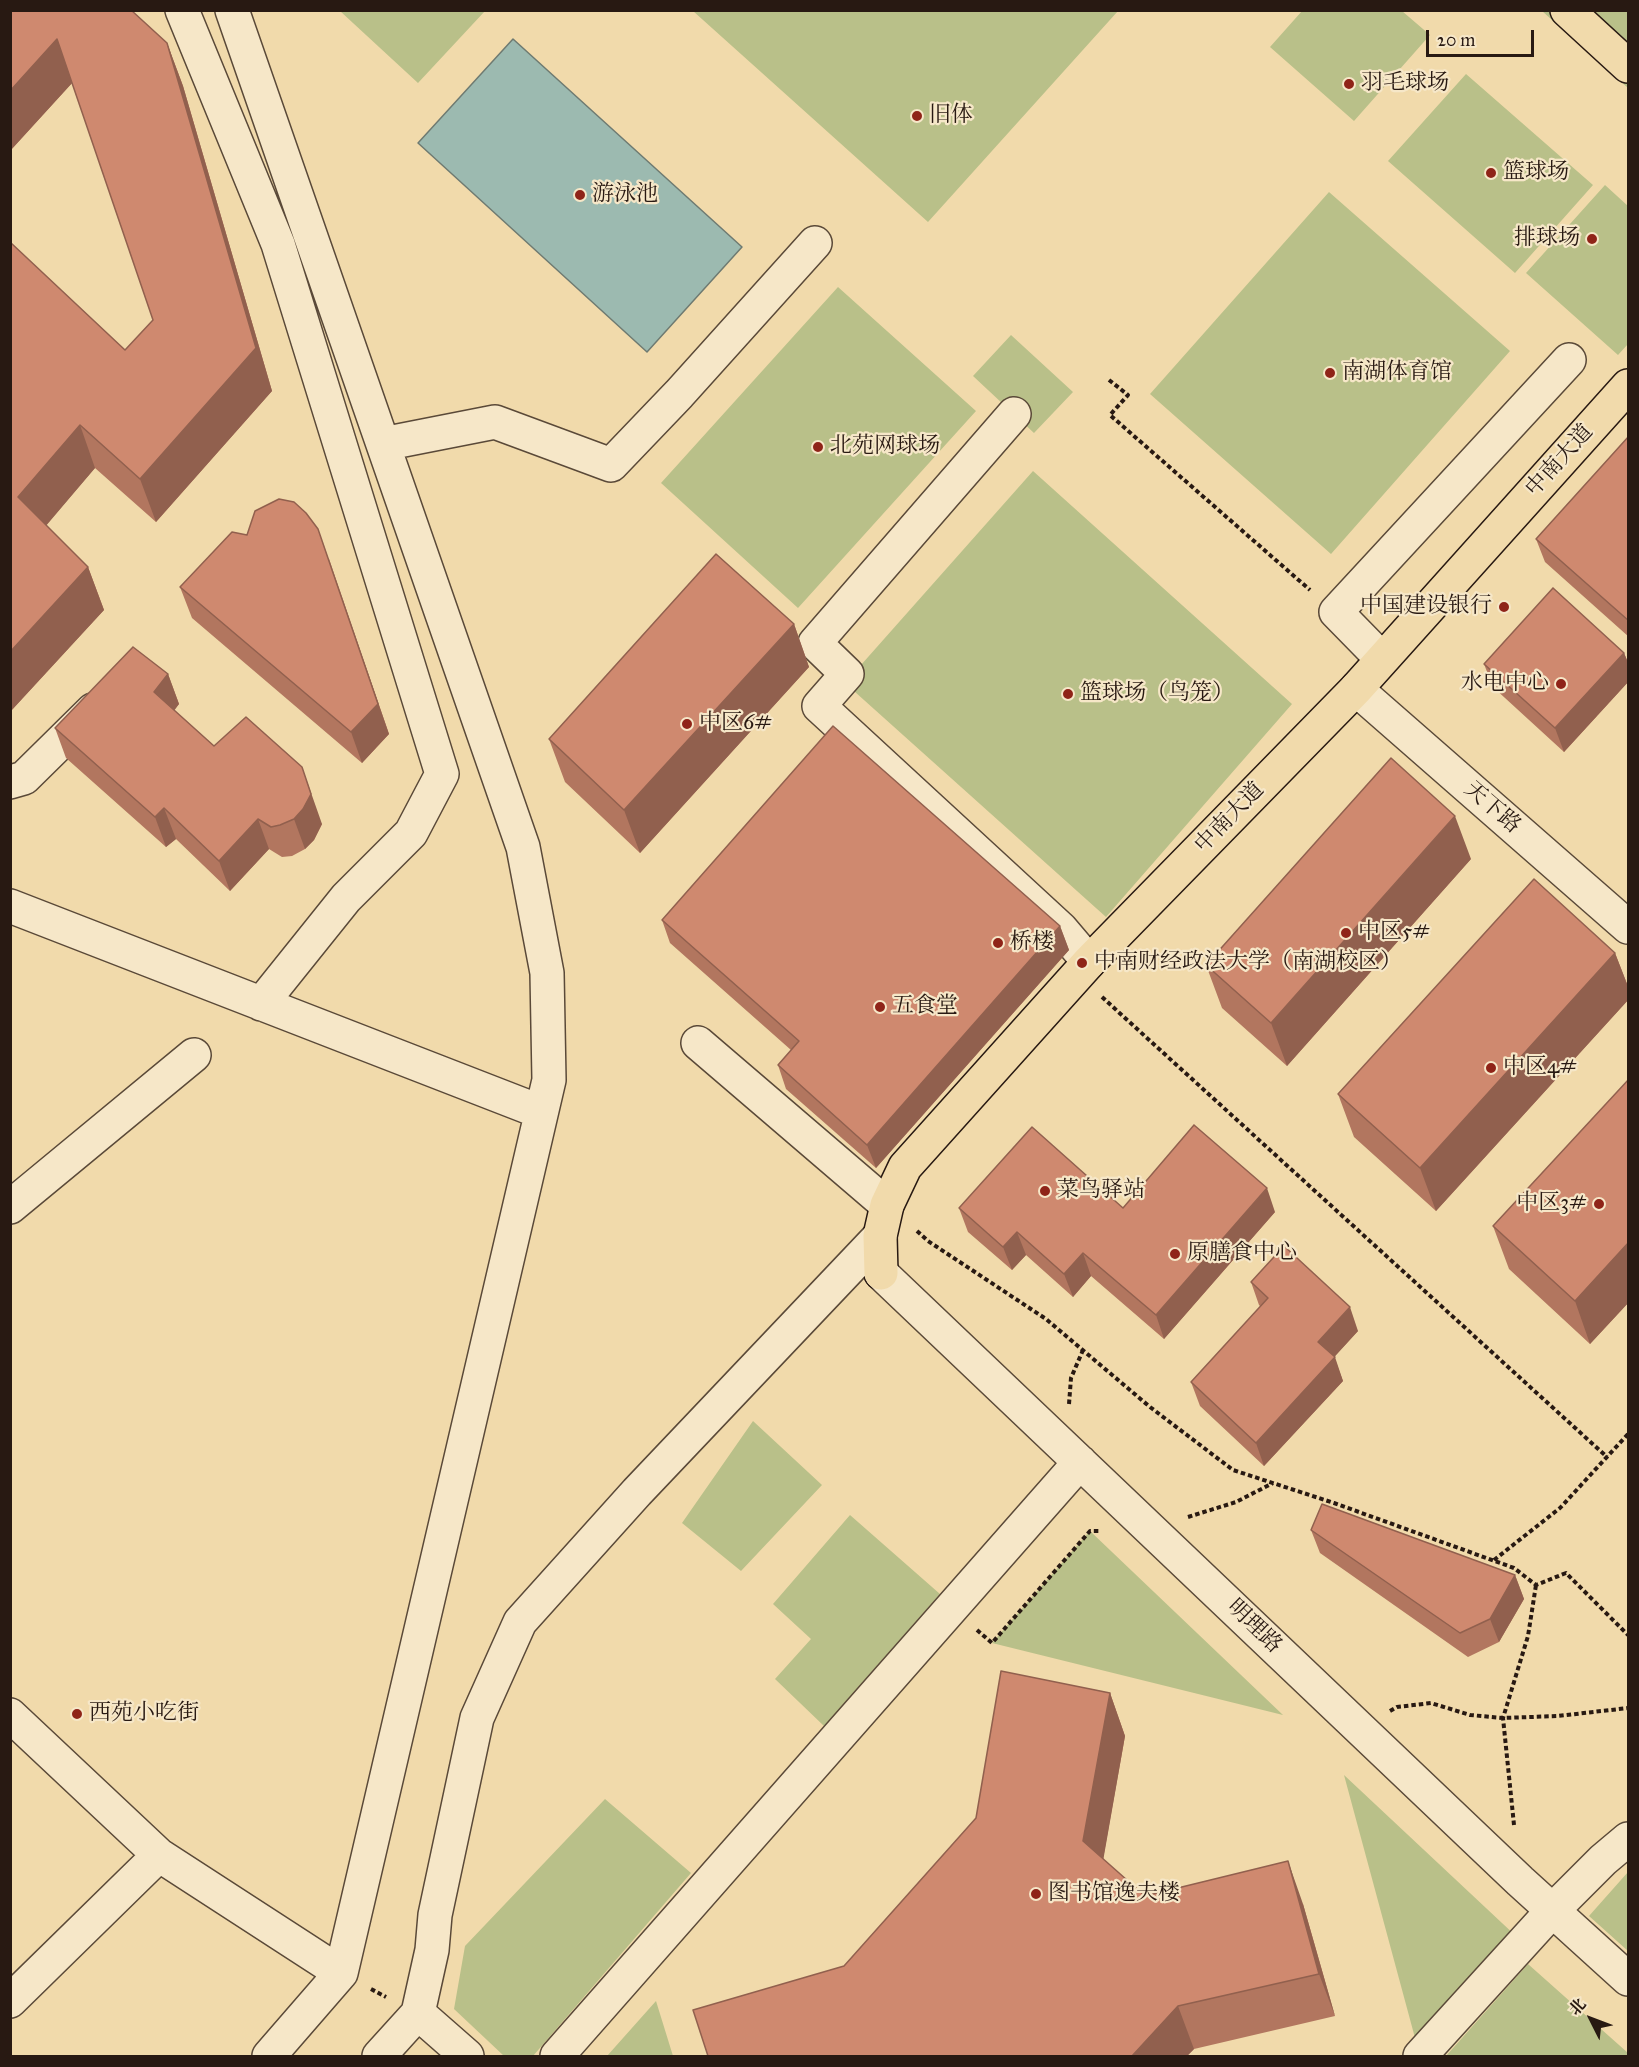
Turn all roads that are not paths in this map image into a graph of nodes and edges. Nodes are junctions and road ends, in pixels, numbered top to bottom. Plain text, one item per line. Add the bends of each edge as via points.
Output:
1 (182, 10) edge
2 (232, 10) edge
3 (1567, 10) edge
4 (1629, 66) edge
5 (815, 243) dead end
6 (1569, 360) dead end
7 (1629, 386) edge
8 (1014, 414) dead end
9 (383, 444) junction
10 (1382, 659) junction
11 (1356, 689) junction
12 (112, 691) edge
13 (10, 782) edge
14 (11, 908) edge
15 (1629, 927) edge
16 (1084, 969) junction
17 (261, 1004) junction
18 (699, 1043) dead end
19 (194, 1055) dead end
20 (542, 1112) junction
21 (10, 1207) edge
22 (884, 1221) junction
23 (881, 1273) joint
24 (1080, 1462) junction
25 (10, 1715) edge
26 (1629, 1839) edge
27 (159, 1855) junction
28 (1552, 1911) junction
29 (341, 1973) junction
30 (1629, 1979) edge
31 (10, 2001) edge
32 (418, 2013) junction
33 (269, 2056) edge
34 (378, 2056) edge
35 (467, 2056) edge
36 (557, 2056) edge
37 (1420, 2056) edge

1 - 17 street via 278,244 442,774 411,833 346,898
2 - 9 street
3 - 4 main road
5 - 9 street via 611,465 495,423
6 - 10 street via 1336,612
7 - 10 main road, 中南大道
8 - 16 street via 815,643 847,674 819,706 1061,930
9 - 20 street via 523,847 547,973 549,1080
10 - 11 main road, 中南大道
11 - 15 street, 天下路
11 - 16 main road, 中南大道
12 - 13 street via 24,778
14 - 17 street
16 - 22 main road, 中南大道 via 905,1167
17 - 20 street
18 - 22 street
19 - 21 street
20 - 29 street
22 - 23 main road, 中南大道
22 - 32 street via 520,1622 477,1718
23 - 24 street, 明理路
24 - 28 street, 明理路
24 - 36 street
25 - 27 street
26 - 28 street
27 - 29 street
27 - 31 street
28 - 30 street, 明理路
28 - 37 street
29 - 33 street
32 - 34 street
32 - 35 street

